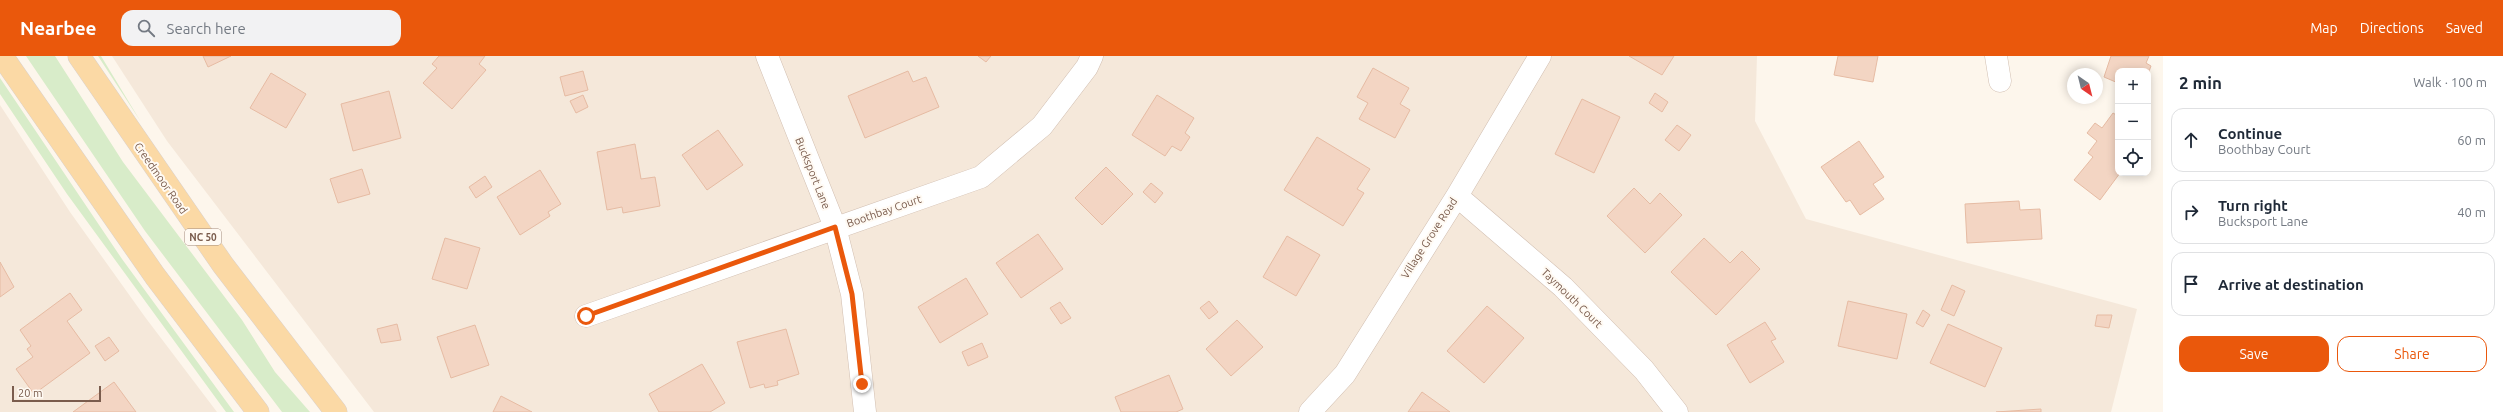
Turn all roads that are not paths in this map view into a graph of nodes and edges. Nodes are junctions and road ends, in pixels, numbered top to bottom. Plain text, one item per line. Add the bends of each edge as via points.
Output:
1 (2, 56) edge
2 (79, 56) edge
3 (768, 56) edge
4 (1092, 56) edge
5 (1540, 56) edge
6 (1996, 56) edge
7 (2000, 81) dead end
8 (1457, 196) junction
9 (835, 227) junction
10 (586, 316) dead end
11 (258, 412) edge
12 (336, 412) edge
13 (865, 412) edge
14 (1310, 412) edge
15 (1677, 412) edge

1 - 11 main road via 155,276
2 - 12 main road, Creedmoor Road / NC 50 via 223,265
3 - 9 street, Bucksport Lane
4 - 9 street, Boothbay Court via 1087,67 1042,126 981,177
5 - 8 street, Village Grove Road
6 - 7 street
8 - 14 street, Village Grove Road via 1345,374
8 - 15 street, Taymouth Court via 1563,287 1644,370
9 - 10 street, Boothbay Court
9 - 13 street, Bucksport Lane via 852,294

